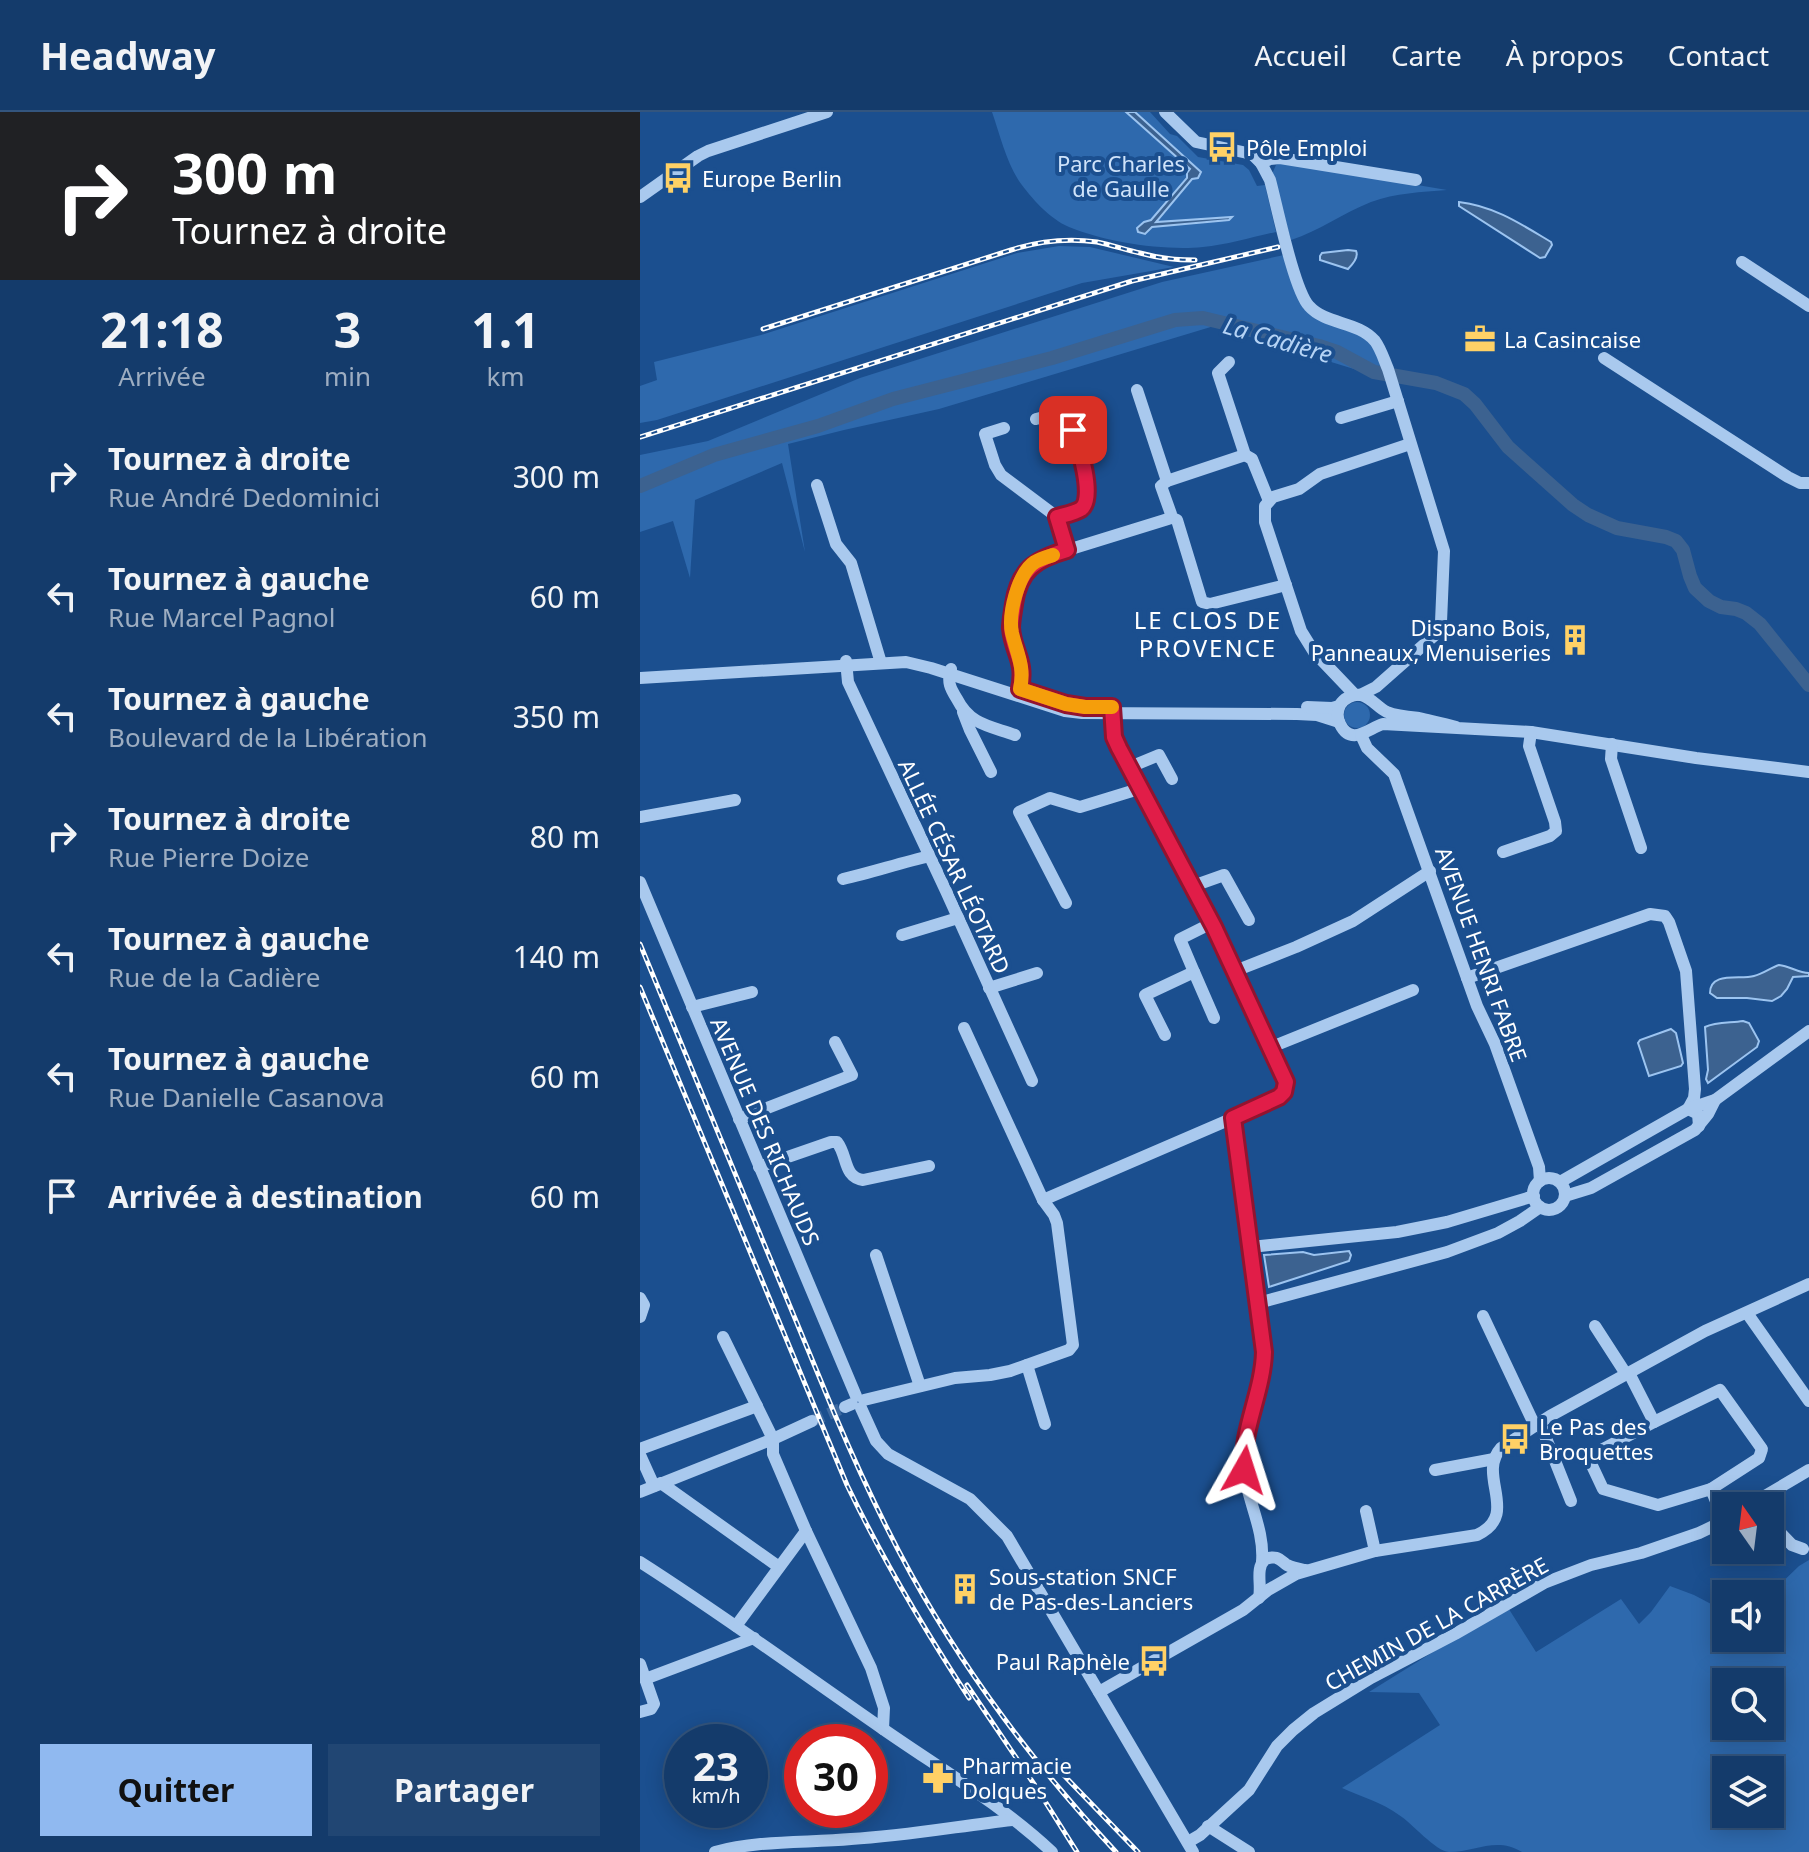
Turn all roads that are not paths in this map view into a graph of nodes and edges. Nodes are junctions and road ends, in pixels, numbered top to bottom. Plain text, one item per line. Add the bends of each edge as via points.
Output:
1 (1165, 112) edge
2 (824, 113) edge
3 (1261, 163) junction
4 (1416, 180) dead end
5 (640, 197) edge
6 (1742, 262) dead end
7 (1809, 306) edge
8 (1604, 358) dead end
9 (1229, 362) dead end
10 (1137, 390) dead end
11 (1398, 401) junction
12 (1341, 418) dead end
13 (1036, 419) dead end
14 (1004, 428) dead end
15 (1410, 444) junction
16 (1245, 455) junction
17 (1167, 481) junction
18 (1807, 484) edge
19 (817, 485) dead end
20 (1269, 501) junction
21 (1057, 517) junction
22 (1170, 517) junction
23 (1067, 550) junction
24 (1286, 585) junction
25 (880, 661) junction
26 (847, 663) junction
27 (951, 670) junction
28 (640, 675) edge
29 (1019, 692) junction
30 (1356, 698) junction
31 (1112, 710) junction
32 (963, 712) junction
33 (1339, 722) junction
34 (1456, 727) junction
35 (1369, 730) junction
36 (1531, 732) junction
37 (1015, 735) dead end
38 (1612, 744) junction
39 (1130, 767) junction
40 (991, 772) dead end
41 (1809, 772) edge
42 (1172, 779) dead end
43 (1142, 788) junction
44 (735, 800) dead end
45 (640, 817) edge
46 (1641, 848) dead end
47 (1503, 852) dead end
48 (930, 856) junction
49 (1430, 871) junction
50 (843, 879) dead end
51 (640, 882) edge
52 (1193, 886) junction
53 (1066, 903) dead end
54 (958, 918) junction
55 (1249, 920) dead end
56 (1212, 923) junction
57 (902, 935) dead end
58 (1235, 971) junction
59 (1194, 972) junction
60 (1037, 973) dead end
61 (1467, 978) junction
62 (989, 988) junction
63 (1413, 990) dead end
64 (752, 992) dead end
65 (692, 1007) junction
66 (1214, 1018) dead end
67 (964, 1028) dead end
68 (1809, 1031) edge
69 (1165, 1035) dead end
70 (835, 1042) dead end
71 (1269, 1048) junction
72 (1032, 1081) dead end
73 (1715, 1100) junction
74 (1688, 1109) junction
75 (1233, 1118) junction
76 (739, 1119) junction
77 (1699, 1126) junction
78 (929, 1166) dead end
79 (759, 1167) junction
80 (1550, 1181) junction
81 (1565, 1196) junction
82 (1043, 1200) junction
83 (1537, 1201) junction
84 (1251, 1247) junction
85 (876, 1255) dead end
86 (1809, 1284) edge
87 (640, 1298) edge
88 (1258, 1303) junction
89 (1747, 1313) junction
90 (1483, 1316) dead end
91 (640, 1317) edge
92 (1595, 1326) dead end
93 (723, 1337) dead end
94 (1027, 1365) junction
95 (1627, 1373) junction
96 (920, 1386) junction
97 (1809, 1401) edge
98 (856, 1403) junction
99 (757, 1406) junction
100 (812, 1421) tunnel mouth
101 (1654, 1422) junction
102 (1045, 1424) dead end
103 (1538, 1424) junction
104 (773, 1439) junction
105 (640, 1449) edge
106 (640, 1455) edge
107 (1494, 1459) junction
108 (1435, 1470) dead end
109 (1809, 1470) edge
110 (657, 1485) junction
111 (1711, 1489) junction
112 (640, 1492) edge
113 (1712, 1492) edge
114 (1773, 1492) edge
115 (1571, 1501) dead end
116 (1366, 1511) dead end
117 (1712, 1526) edge
118 (806, 1531) junction
119 (1784, 1537) edge
120 (1803, 1549) dead end
121 (1375, 1551) junction
122 (1274, 1561) junction
123 (640, 1562) edge
124 (779, 1567) junction
125 (1305, 1570) junction
126 (1261, 1579) junction
127 (1280, 1583) junction
128 (1259, 1598) junction
129 (736, 1626) junction
130 (754, 1638) junction
131 (640, 1664) edge
132 (645, 1679) junction
133 (1099, 1692) junction
134 (640, 1712) edge
135 (876, 1724) edge
136 (883, 1724) edge
137 (888, 1733) edge
138 (1012, 1820) junction
139 (1208, 1826) junction
140 (1181, 1830) junction
141 (1191, 1847) edge
142 (790, 1848) edge
143 (715, 1852) edge
144 (1052, 1852) edge
145 (1249, 1852) edge

1 - 3 street via 1196,142 1246,152
2 - 5 street via 708,151
3 - 4 street via 1280,158
3 - 11 street via 1303,298 1317,314 1372,338
6 - 7 street
8 - 18 street via 1788,477
9 - 16 street via 1218,373
10 - 17 street
11 - 12 street
11 - 15 street
13 - 21 street via 1068,411 1086,475 1086,503
14 - 21 street via 985,434 995,465
15 - 20 street via 1320,474
15 - 30 street via 1444,551 1440,625 1376,687
16 - 17 street
16 - 20 street via 1252,459
17 - 22 street via 1161,486
19 - 25 street via 836,544 851,563
20 - 24 street via 1265,522
21 - 23 street
22 - 23 street
22 - 24 street via 1177,520 1202,602
23 - 29 street via 1034,563 1016,592 1011,629 1023,673
24 - 30 street via 1314,652
25 - 26 street
25 - 27 street
26 - 28 street
26 - 48 street, ALLÉE CÉSAR LÉOTARD via 848,682
27 - 29 street
27 - 32 street via 949,685
29 - 31 street via 1065,711
30 - 31 street via 1332,708
30 - 33 street via 1338,711
30 - 34 street via 1390,714
30 - 35 street via 1377,716
31 - 33 street via 1283,713
31 - 39 street via 1114,737
32 - 37 street
32 - 40 street
33 - 35 street via 1355,735
34 - 35 street via 1401,723
34 - 36 street
35 - 49 street, AVENUE HENRI FABRE via 1367,748 1394,774
36 - 38 street
36 - 47 street via 1529,746 1556,831
38 - 41 street
38 - 46 street via 1611,759
39 - 42 street via 1159,755
39 - 43 street
43 - 52 street
43 - 53 street via 1080,807 1050,798 1019,812
44 - 45 street
48 - 50 street
48 - 54 street, ALLÉE CÉSAR LÉOTARD
49 - 58 street via 1353,921
49 - 61 street, AVENUE HENRI FABRE
51 - 65 street, AVENUE DES RICHAUDS
52 - 55 street via 1224,875
52 - 56 street
54 - 57 street
54 - 62 street, ALLÉE CÉSAR LÉOTARD
56 - 58 street
56 - 59 street via 1180,939
58 - 71 street
59 - 66 street
59 - 69 street via 1145,995
60 - 62 street
61 - 74 street via 1650,914 1665,916 1688,982 1695,1089
61 - 80 street, AVENUE HENRI FABRE via 1539,1167
62 - 72 street, ALLÉE CÉSAR LÉOTARD
63 - 71 street
64 - 65 street
65 - 76 street, AVENUE DES RICHAUDS
67 - 82 street
68 - 73 street
70 - 76 street via 852,1075
71 - 75 street via 1286,1089 1275,1100
73 - 74 street
73 - 77 street
74 - 77 street via 1698,1114
74 - 80 street
75 - 82 street
75 - 84 street
76 - 79 street, AVENUE DES RICHAUDS
77 - 81 street via 1596,1185
78 - 79 street via 857,1180 842,1147 831,1142
79 - 98 street, AVENUE DES RICHAUDS
80 - 81 street via 1563,1186
80 - 83 street via 1534,1190
81 - 83 street via 1558,1208 1549,1210
82 - 94 street via 1057,1223 1074,1343 1069,1350
83 - 84 street via 1397,1232
83 - 88 street via 1520,1221 1447,1252
84 - 88 street
85 - 96 street
86 - 89 street
87 - 91 street
88 - 122 street via 1263,1365 1243,1459 1262,1540
89 - 95 street
89 - 97 street
90 - 103 street
92 - 95 street
93 - 99 street
94 - 96 street
94 - 102 street
95 - 101 street
95 - 103 street
96 - 98 street
98 - 133 street, AVENUE DES RICHAUDS via 888,1454 970,1499 1007,1536
99 - 104 street
99 - 105 street
100 - 104 street
101 - 111 street via 1720,1390 1762,1449 1759,1458
101 - 111 street via 1588,1457 1603,1489 1658,1505
103 - 107 street via 1501,1448
103 - 115 street
104 - 110 street
104 - 118 street via 773,1454
106 - 110 street
107 - 108 street
107 - 121 street via 1497,1516 1488,1530
109 - 114 street
110 - 112 street
110 - 124 street
111 - 113 street
116 - 121 street
117 - 139 street, CHEMIN DE LA CARRÈRE via 1544,1583 1371,1678 1293,1730 1249,1790
118 - 124 street
118 - 136 street via 871,1668 884,1708
119 - 120 street
121 - 125 street
122 - 125 street
122 - 126 street via 1259,1570
122 - 127 street via 1288,1573
123 - 129 street
124 - 129 street
125 - 127 street
126 - 127 street
126 - 128 street
127 - 128 street
128 - 133 street
129 - 130 street
130 - 132 street
130 - 135 street
131 - 132 street
132 - 134 street via 654,1706
133 - 140 street, AVENUE DES RICHAUDS
137 - 138 street
138 - 142 street
138 - 144 street
139 - 140 street
139 - 141 street, CHEMIN DE LA CARRÈRE
139 - 145 street
140 - 141 street, AVENUE DES RICHAUDS
142 - 143 street

